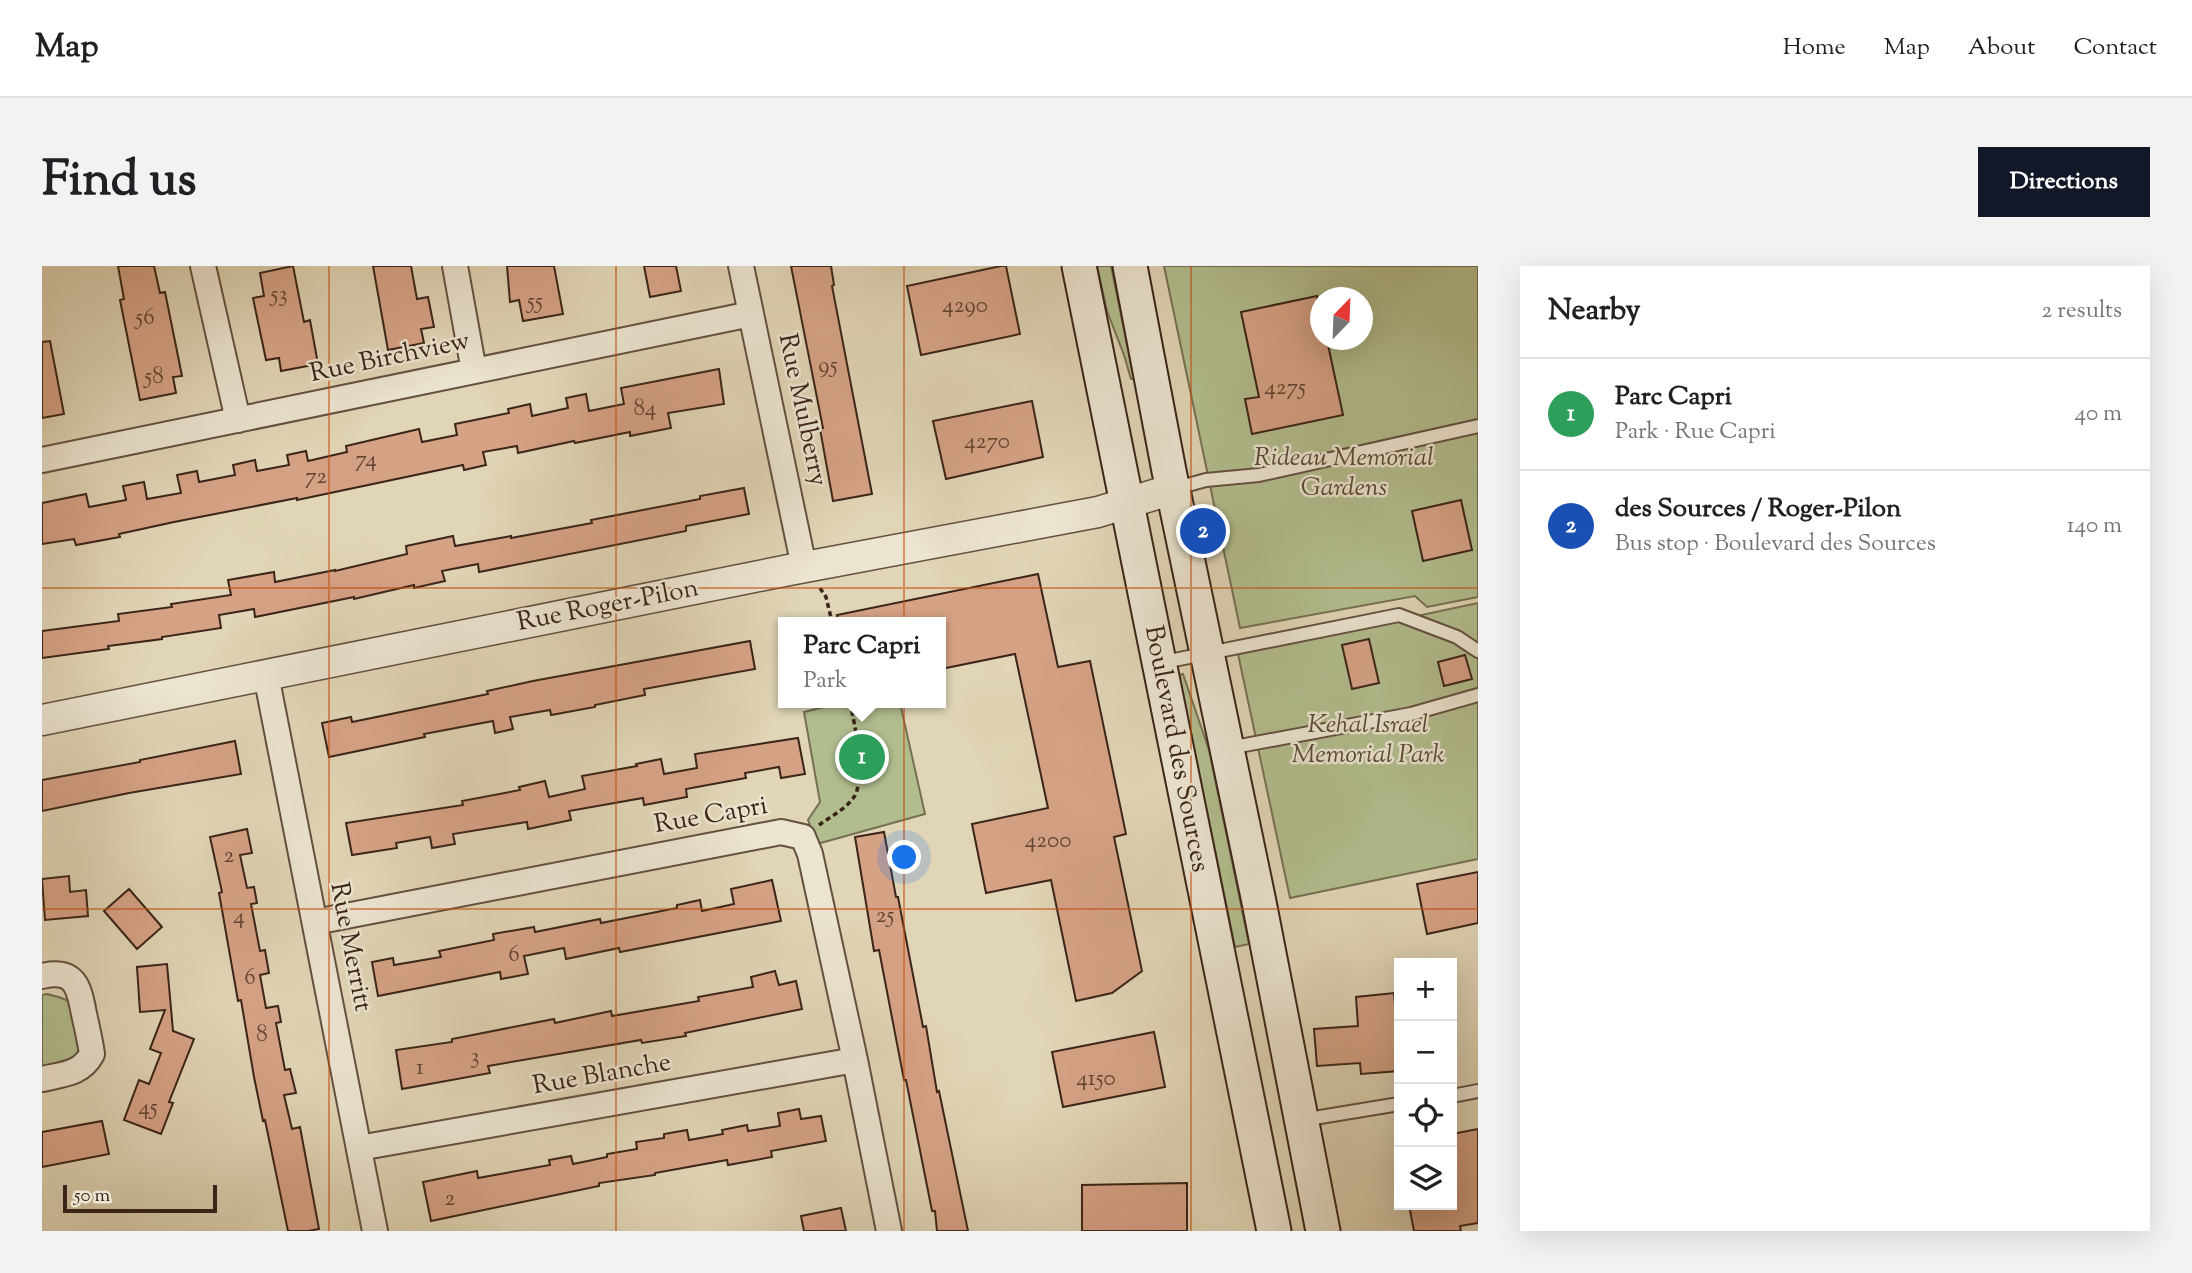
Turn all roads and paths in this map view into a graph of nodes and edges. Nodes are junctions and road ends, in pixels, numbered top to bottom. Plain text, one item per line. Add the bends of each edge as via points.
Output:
1 (204, 266) edge
2 (455, 266) edge
3 (741, 266) edge
4 (1079, 266) edge
5 (1130, 266) edge
6 (751, 314) junction
7 (474, 370) junction
8 (238, 420) junction
9 (1478, 426) edge
10 (42, 460) edge
11 (1173, 489) junction
12 (1126, 504) junction
13 (804, 567) junction
14 (831, 617) edge
15 (1478, 650) edge
16 (1208, 654) junction
17 (1158, 663) junction
18 (266, 675) junction
19 (1478, 695) edge
20 (851, 708) edge
21 (42, 720) edge
22 (1227, 749) junction
23 (803, 837) junction
24 (315, 922) junction
25 (42, 976) edge
26 (855, 1060) junction
27 (42, 1079) edge
28 (1478, 1091) edge
29 (1457, 1095) edge
30 (1394, 1105) edge
31 (1302, 1120) junction
32 (359, 1148) junction
33 (375, 1231) edge
34 (889, 1231) edge
35 (1274, 1231) edge
36 (1324, 1231) edge

1 - 8 street
2 - 7 street
3 - 6 street, Rue Mulberry
4 - 12 main road, Boulevard des Sources
5 - 11 main road, Boulevard des Sources
6 - 7 street, Rue Birchview
6 - 13 street, Rue Mulberry
7 - 8 street, Rue Birchview
8 - 10 street, Rue Birchview
9 - 11 lane via 1259,475 1206,480
11 - 12 street, Rue Roger-Pilon
11 - 16 main road, Boulevard des Sources
12 - 13 street, Rue Roger-Pilon
12 - 17 main road, Boulevard des Sources
13 - 14 path via 826,597
13 - 18 street, Rue Roger-Pilon
15 - 16 lane via 1399,615
16 - 17 lane
16 - 22 main road, Boulevard des Sources
17 - 35 main road, Boulevard des Sources
18 - 21 street, Rue Roger-Pilon
18 - 24 street, Rue Merritt
19 - 22 lane via 1411,715
20 - 23 path via 859,784 842,809
22 - 31 main road, Boulevard des Sources
23 - 24 street, Rue Capri via 781,832
23 - 26 street, Rue Capri
24 - 32 street, Rue Merritt
25 - 27 street via 55,973 79,988 92,1054 86,1065 74,1072
26 - 32 street, Rue Blanche
26 - 34 street, Rue Capri
28 - 29 lane
30 - 31 lane
31 - 36 main road, Boulevard des Sources
32 - 33 street, Rue Merritt

